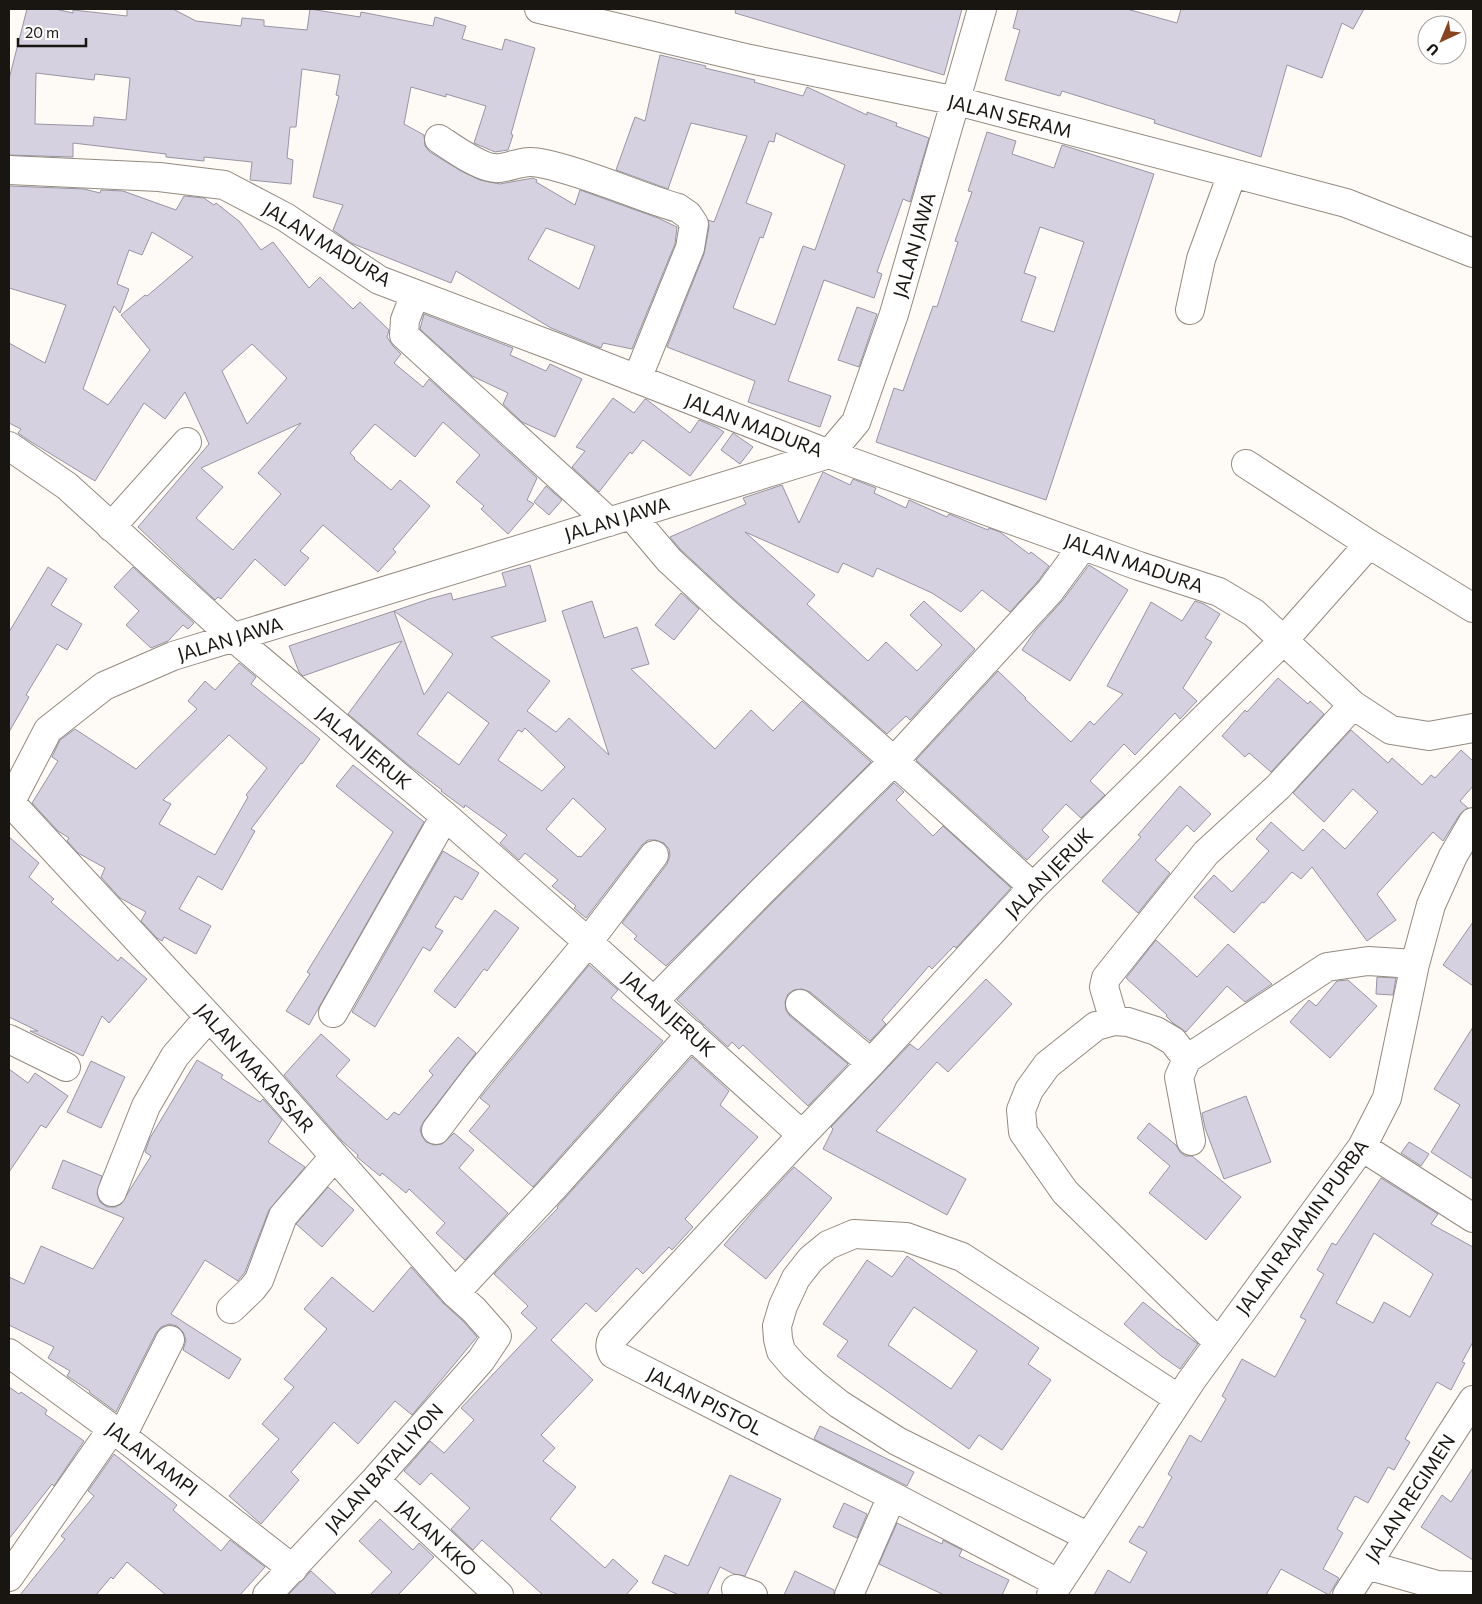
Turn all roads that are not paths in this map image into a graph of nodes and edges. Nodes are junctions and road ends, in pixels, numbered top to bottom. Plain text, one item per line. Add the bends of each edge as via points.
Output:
1 (539, 9) edge
2 (982, 9) edge
3 (957, 101) junction
4 (440, 139) dead end
5 (9, 170) edge
6 (1232, 174) junction
7 (1473, 253) edge
8 (415, 294) junction
9 (1190, 310) dead end
10 (637, 379) junction
11 (187, 442) dead end
12 (9, 446) edge
13 (829, 454) junction
14 (1246, 464) dead end
15 (620, 519) junction
16 (112, 527) junction
17 (1369, 544) junction
18 (1083, 546) junction
19 (1473, 608) edge
20 (233, 638) junction
21 (1284, 640) junction
22 (1353, 705) junction
23 (1473, 728) edge
24 (894, 761) junction
25 (10, 804) edge
26 (445, 816) junction
27 (1473, 822) edge
28 (654, 855) dead end
29 (1033, 887) junction
30 (588, 942) junction
31 (1415, 964) junction
32 (654, 1001) junction
33 (800, 1004) dead end
34 (333, 1013) dead end
35 (209, 1017) junction
36 (1114, 1021) junction
37 (691, 1034) junction
38 (9, 1039) edge
39 (1187, 1059) junction
40 (871, 1063) junction
41 (66, 1067) dead end
42 (436, 1130) dead end
43 (802, 1135) junction
44 (1190, 1140) dead end
45 (1362, 1147) junction
46 (334, 1157) junction
47 (112, 1192) dead end
48 (1471, 1211) edge
49 (455, 1293) junction
50 (231, 1309) dead end
51 (497, 1336) joint
52 (170, 1340) dead end
53 (1219, 1343) junction
54 (9, 1352) edge
55 (1179, 1399) junction
56 (1473, 1400) edge
57 (117, 1432) junction
58 (375, 1480) junction
59 (892, 1496) junction
60 (1089, 1537) junction
61 (1367, 1565) junction
62 (293, 1569) junction
63 (9, 1577) edge
64 (1473, 1586) edge
65 (1054, 1589) edge
66 (267, 1595) edge
67 (499, 1595) edge
68 (849, 1595) edge
69 (1347, 1595) edge

1 - 3 street, JALAN SERAM
2 - 3 street, JALAN JAWA
3 - 6 street, JALAN SERAM
3 - 13 street, JALAN JAWA via 894,314 856,422
4 - 10 street via 468,158 498,169 524,161 544,164 599,180 678,208 688,215 694,224 690,248
5 - 8 street, JALAN MADURA via 159,177 224,185 285,217 380,280
6 - 7 street, JALAN SERAM via 1346,203
6 - 9 street via 1201,259
8 - 10 street, JALAN MADURA
8 - 15 street via 405,320 404,335
10 - 13 street, JALAN MADURA
11 - 16 street
12 - 16 street, JALAN JERUK via 66,486
13 - 15 street, JALAN JAWA
13 - 18 street, JALAN MADURA
14 - 17 street
15 - 20 street, JALAN JAWA
15 - 24 street
16 - 20 street, JALAN JERUK
17 - 19 street
17 - 21 street, JALAN JERUK
18 - 21 street, JALAN MADURA via 1218,592 1254,613
18 - 24 street via 1050,591
20 - 25 street, JALAN JAWA via 173,656 104,686 48,730
20 - 26 street, JALAN JERUK
21 - 22 street, JALAN MADURA
21 - 29 street, JALAN JERUK
22 - 23 street, JALAN MADURA via 1391,730 1429,736
22 - 36 street via 1278,787 1206,853 1106,978 1104,987
24 - 29 street
24 - 32 street
25 - 35 street, JALAN MAKASSAR
26 - 30 street, JALAN JERUK
26 - 34 street
27 - 31 street, JALAN RAJAMIN PURBA via 1430,906
28 - 30 street
29 - 40 street, JALAN JERUK
30 - 32 street, JALAN JERUK
30 - 42 street
31 - 39 street via 1368,961 1328,967
31 - 45 street, JALAN RAJAMIN PURBA via 1387,1098
32 - 37 street, JALAN JERUK
33 - 40 street
35 - 46 street, JALAN MAKASSAR
35 - 47 street via 175,1056 146,1106
36 - 39 street via 1156,1031 1174,1041
36 - 53 street via 1096,1026 1047,1065 1029,1090 1021,1110 1023,1132 1065,1192
37 - 43 street, JALAN JERUK
37 - 49 street
38 - 41 street
39 - 44 street via 1179,1077
40 - 43 street, JALAN JERUK
43 - 59 street, JALAN PISTOL via 612,1340 610,1348 613,1354
45 - 48 street
45 - 53 street, JALAN RAJAMIN PURBA
46 - 49 street, JALAN MAKASSAR
46 - 50 street via 284,1216 259,1280
49 - 51 street, JALAN MAKASSAR
51 - 58 street, JALAN BATALIYON via 482,1360
52 - 57 street
53 - 55 street, JALAN RAJAMIN PURBA
54 - 57 street, JALAN AMPI
55 - 60 street, JALAN RAJAMIN PURBA
55 - 60 street via 962,1257 906,1237 854,1234 828,1245 810,1259 796,1278 777,1326 778,1339 781,1351 814,1384 897,1441
56 - 61 street, JALAN REGIMEN
57 - 62 street, JALAN AMPI
57 - 63 street
58 - 62 street, JALAN BATALIYON
58 - 67 street, JALAN KKO
59 - 65 street, JALAN PISTOL
59 - 68 street
60 - 65 street, JALAN RAJAMIN PURBA
61 - 64 street via 1437,1585
61 - 69 street, JALAN REGIMEN
62 - 66 street, JALAN BATALIYON

